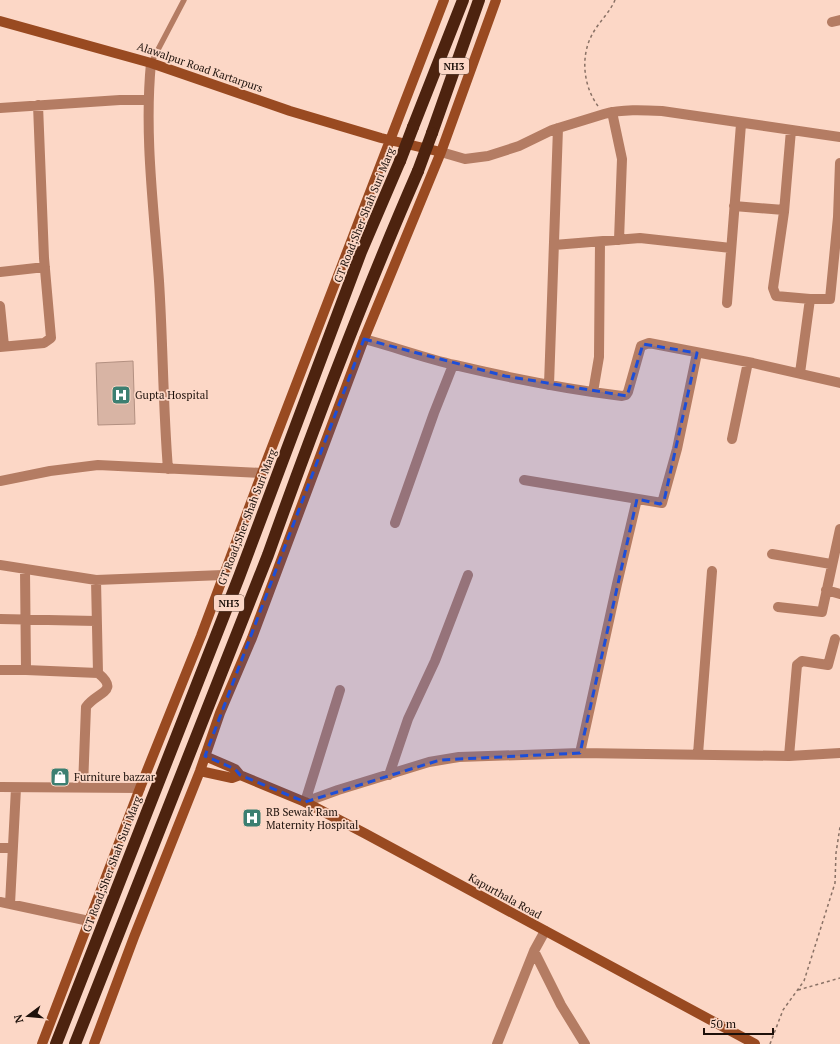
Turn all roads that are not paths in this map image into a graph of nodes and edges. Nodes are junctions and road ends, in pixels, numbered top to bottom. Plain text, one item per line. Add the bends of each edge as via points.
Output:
1 (184, 0) edge
2 (444, 0) edge
3 (463, 0) edge
4 (479, 0) edge
5 (496, 0) edge
6 (0, 22) edge
7 (151, 63) junction
8 (148, 100) junction
9 (38, 105) junction
10 (0, 108) edge
11 (608, 113) junction
12 (741, 124) junction
13 (558, 128) junction
14 (791, 130) junction
15 (840, 137) edge
16 (391, 139) junction
17 (441, 152) junction
18 (840, 163) edge
19 (734, 206) junction
20 (784, 210) junction
21 (619, 240) junction
22 (600, 242) junction
23 (554, 245) junction
24 (731, 248) junction
25 (45, 267) junction
26 (0, 272) edge
27 (810, 299) junction
28 (727, 303) dead end
29 (0, 306) edge
30 (364, 339) junction
31 (2, 346) edge
32 (697, 353) junction
33 (748, 362) junction
34 (454, 365) junction
35 (800, 373) junction
36 (840, 383) edge
37 (549, 385) junction
38 (593, 392) junction
39 (732, 439) dead end
40 (168, 469) junction
41 (262, 473) junction
42 (524, 480) dead end
43 (0, 481) edge
44 (637, 499) junction
45 (394, 523) dead end
46 (840, 529) edge
47 (772, 554) dead end
48 (831, 564) junction
49 (0, 565) edge
50 (26, 570) junction
51 (712, 571) dead end
52 (468, 575) dead end
53 (223, 576) junction
54 (96, 580) junction
55 (826, 590) junction
56 (840, 594) edge
57 (778, 607) dead end
58 (0, 618) edge
59 (26, 619) junction
60 (96, 620) junction
61 (835, 639) dead end
62 (0, 670) edge
63 (26, 670) junction
64 (98, 672) junction
65 (340, 690) dead end
66 (580, 753) junction
67 (840, 753) edge
68 (698, 754) junction
69 (206, 756) junction
70 (789, 756) junction
71 (200, 770) junction
72 (389, 774) junction
73 (240, 775) junction
74 (0, 787) edge
75 (83, 787) junction
76 (16, 788) junction
77 (140, 788) junction
78 (305, 802) junction
79 (0, 848) edge
80 (12, 848) junction
81 (5, 903) edge
82 (89, 921) junction
83 (545, 931) junction
84 (534, 951) junction
85 (740, 1040) edge
86 (42, 1044) edge
87 (56, 1044) edge
88 (75, 1044) edge
89 (94, 1044) edge
90 (497, 1044) edge
91 (584, 1044) edge
92 (755, 1044) edge

1 - 7 lane
2 - 16 main road
3 - 87 highway, GT Road;Sher Shah Suri Marg / NH3, bridge via 400,161 361,252 239,577
4 - 88 highway, NH3, bridge via 418,171 386,245 265,562
5 - 17 main road
6 - 7 main road, Alawalpur Road Kartarpurs
7 - 8 street
7 - 16 main road, Alawalpur Road Kartarpurs via 290,111
8 - 9 street
8 - 40 street
9 - 10 street
9 - 25 street
11 - 12 street via 662,111
11 - 13 street
11 - 21 street via 622,159
12 - 14 street
12 - 19 street
13 - 17 street via 505,152 488,156 465,159
13 - 23 street
14 - 15 street
14 - 20 street
16 - 17 main road, Alawalpur Road Kartarpurs
16 - 41 main road
17 - 30 main road
18 - 27 street via 830,298
19 - 20 street
19 - 24 street
20 - 27 street via 773,290 776,296
21 - 22 street
21 - 24 street via 649,238
22 - 23 street
22 - 38 street via 599,357
23 - 37 street
24 - 28 street
25 - 26 street
25 - 31 street via 51,340 30,345
27 - 35 street
29 - 31 street
30 - 34 street
30 - 69 main road via 252,638 220,713
32 - 33 street
32 - 38 street via 645,344 640,348 626,395
32 - 44 street via 664,501 660,504
33 - 35 street
33 - 39 street
34 - 37 street
34 - 45 street
35 - 36 street
37 - 38 street
40 - 41 street
40 - 43 street via 98,465
41 - 53 main road
42 - 44 street
44 - 66 street
46 - 48 street
47 - 48 street
48 - 55 street
49 - 50 street
50 - 54 street
50 - 59 street
51 - 68 street
52 - 72 street via 435,661 408,719
53 - 54 street
53 - 77 main road via 202,636
54 - 60 street
55 - 56 street
55 - 57 street via 821,612
58 - 59 street
59 - 60 street
59 - 63 street
60 - 64 street
61 - 70 street via 828,665 802,661 797,665
62 - 63 street
63 - 64 street
64 - 75 street via 108,684 106,691 90,703 86,710
65 - 78 street
66 - 68 street
66 - 72 street via 459,757 429,762
67 - 70 street
68 - 70 street
69 - 71 main road
69 - 73 main road, Kapurthala Road via 235,769
71 - 73 main road, Kapurthala Road via 232,778
71 - 89 main road
72 - 78 street
73 - 78 main road, Kapurthala Road
74 - 76 street
75 - 76 street
75 - 77 street
76 - 80 street
77 - 82 main road
78 - 83 main road, Kapurthala Road
79 - 80 street
80 - 81 street
81 - 82 street
82 - 86 main road
83 - 84 street
83 - 85 main road, Kapurthala Road
84 - 90 street
84 - 91 street
85 - 92 main road, Kapurthala Road

